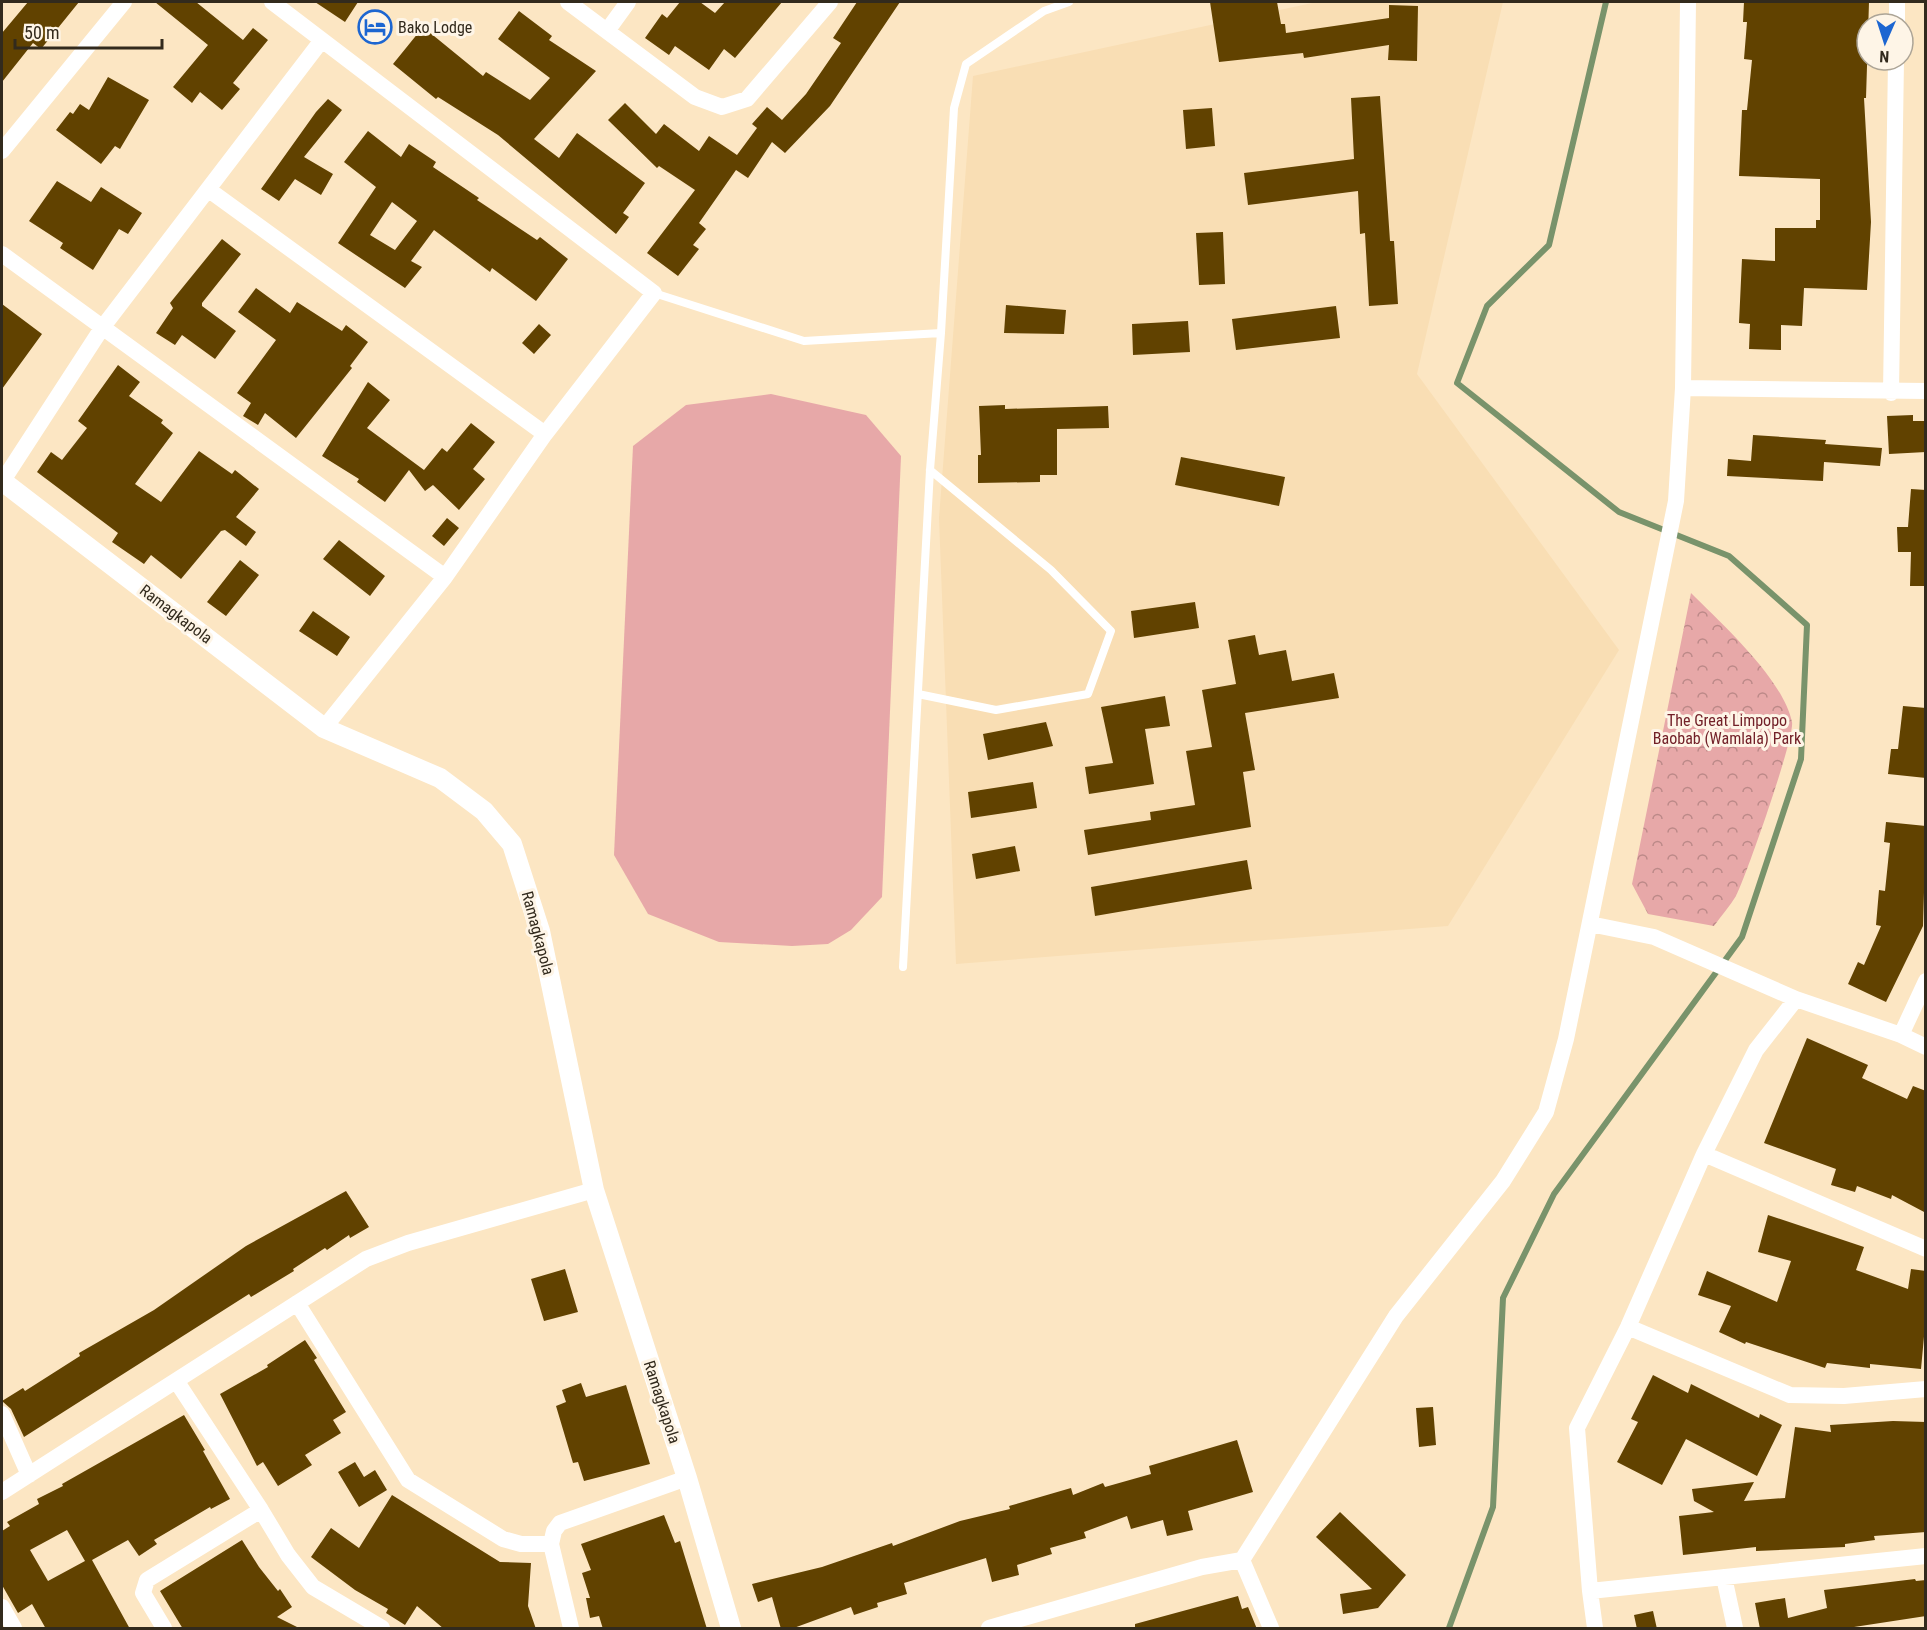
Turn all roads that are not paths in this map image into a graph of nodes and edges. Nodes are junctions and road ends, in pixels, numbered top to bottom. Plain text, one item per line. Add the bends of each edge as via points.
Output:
1 (124, 2) edge
2 (272, 2) edge
3 (568, 2) edge
4 (628, 2) edge
5 (830, 2) edge
6 (1069, 2) edge
7 (1688, 2) edge
8 (607, 32) junction
9 (322, 40) junction
10 (1896, 72) edge
11 (2, 150) edge
12 (209, 190) junction
13 (2, 254) edge
14 (654, 293) junction
15 (102, 328) junction
16 (941, 333) junction
17 (1683, 388) junction
18 (1926, 392) edge
19 (1891, 393) junction
20 (545, 434) junction
21 (930, 470) junction
22 (2, 482) edge
23 (445, 577) junction
24 (918, 694) junction
25 (324, 728) junction
26 (1590, 924) junction
27 (903, 967) dead end
28 (1926, 981) edge
29 (1796, 999) junction
30 (1901, 1035) junction
31 (1926, 1047) edge
32 (1704, 1154) junction
33 (594, 1190) junction
34 (1926, 1249) edge
35 (297, 1303) junction
36 (1628, 1327) junction
37 (177, 1382) junction
38 (1926, 1389) edge
39 (2, 1414) edge
40 (29, 1474) junction
41 (687, 1478) junction
42 (2, 1492) edge
43 (261, 1510) junction
44 (551, 1544) junction
45 (1926, 1556) edge
46 (1242, 1560) junction
47 (1724, 1577) junction
48 (1590, 1591) junction
49 (2, 1607) edge
50 (14, 1629) edge
51 (164, 1629) edge
52 (382, 1629) edge
53 (571, 1629) edge
54 (731, 1629) edge
55 (989, 1629) edge
56 (1271, 1629) edge
57 (1595, 1629) edge
58 (1735, 1629) edge

1 - 11 street
2 - 9 street
3 - 8 street
4 - 8 street
5 - 8 street via 747,99 722,107 695,97
6 - 16 lane via 1044,11 966,64 954,108
7 - 17 street
9 - 12 street
9 - 14 street
10 - 19 street
12 - 15 street
12 - 20 street
13 - 15 street
14 - 16 lane via 804,341
14 - 20 street
15 - 22 street
15 - 23 street
16 - 21 lane
17 - 19 street
17 - 26 street via 1676,501
18 - 19 street
20 - 23 street
21 - 24 lane
21 - 24 lane via 1051,570 1111,631 1088,694 996,710
22 - 25 street, Ramagkapola
23 - 25 street
24 - 27 lane
25 - 33 street, Ramagkapola via 440,778 484,811 512,844 540,931
26 - 29 street via 1654,937
26 - 46 street via 1546,1112 1503,1181 1396,1316
28 - 30 street
29 - 30 street
29 - 32 street via 1756,1050
30 - 31 street
32 - 34 street
32 - 36 street
33 - 35 street via 387,1251 366,1259
33 - 41 street, Ramagkapola
35 - 37 street
35 - 44 street via 408,1480 502,1539 520,1544
36 - 38 street via 1790,1395 1844,1396
36 - 48 street via 1576,1428
37 - 40 street
37 - 43 street
39 - 40 street
40 - 42 street
41 - 44 street via 560,1523
41 - 54 street, Ramagkapola
43 - 51 street via 147,1580 143,1593
43 - 52 street via 313,1587
44 - 53 street
45 - 47 street
46 - 55 street via 1202,1567
46 - 56 street
47 - 48 street
47 - 58 street
48 - 57 street
49 - 50 street

